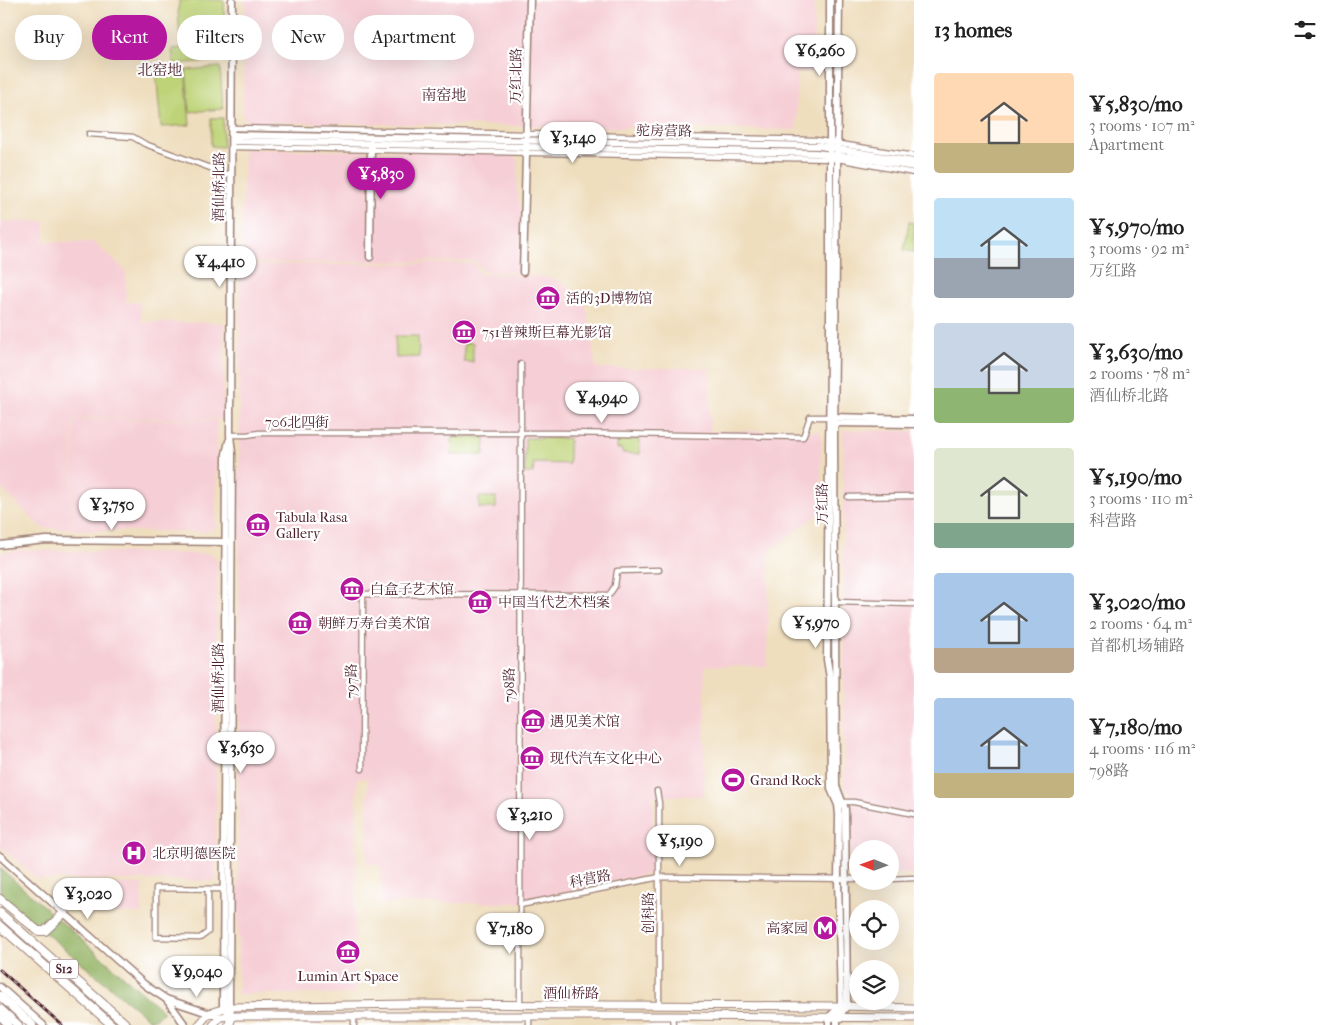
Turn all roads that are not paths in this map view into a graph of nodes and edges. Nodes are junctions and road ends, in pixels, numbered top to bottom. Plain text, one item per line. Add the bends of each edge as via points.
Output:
1 (232, 0) edge
2 (530, 0) edge
3 (830, 0) edge
4 (839, 0) edge
5 (89, 134) dead end
6 (232, 138) junction
7 (527, 143) junction
8 (371, 146) junction
9 (834, 151) junction
10 (914, 156) edge
11 (914, 162) edge
12 (914, 167) edge
13 (914, 173) edge
14 (232, 176) junction
15 (370, 257) dead end
16 (524, 272) dead end
17 (522, 364) dead end
18 (833, 419) junction
19 (914, 419) edge
20 (914, 424) edge
21 (521, 433) junction
22 (230, 435) junction
23 (914, 496) edge
24 (848, 497) dead end
25 (229, 542) junction
26 (0, 546) edge
27 (659, 570) dead end
28 (521, 595) junction
29 (835, 602) junction
30 (914, 604) edge
31 (362, 769) dead end
32 (657, 791) dead end
33 (843, 802) junction
34 (914, 814) edge
35 (0, 856) edge
36 (660, 877) junction
37 (899, 878) edge
38 (914, 878) edge
39 (842, 879) junction
40 (849, 879) edge
41 (208, 889) junction
42 (224, 889) junction
43 (0, 899) edge
44 (520, 905) junction
45 (0, 912) edge
46 (64, 913) junction
47 (1, 927) edge
48 (0, 987) edge
49 (0, 996) edge
50 (166, 999) junction
51 (520, 1005) junction
52 (659, 1006) junction
53 (844, 1006) junction
54 (226, 1007) junction
55 (914, 1008) edge
56 (0, 1009) edge
57 (209, 1013) junction
58 (354, 1015) junction
59 (232, 1016) junction
60 (529, 1016) junction
61 (672, 1016) junction
62 (0, 1017) edge
63 (220, 1017) junction
64 (914, 1018) edge
65 (829, 1021) edge
66 (837, 1021) edge
67 (8, 1025) edge
68 (18, 1025) edge
69 (32, 1025) edge
70 (43, 1025) edge
71 (112, 1025) edge
72 (128, 1025) edge
73 (185, 1025) edge
74 (199, 1025) edge
75 (213, 1025) edge
76 (229, 1025) edge
77 (354, 1025) edge
78 (529, 1025) edge
79 (673, 1025) edge

1 - 6 street, 酒仙桥北路
2 - 7 street, 万红北路
3 - 9 street, 万红路
4 - 9 street, 万红路
5 - 14 street via 133,137
6 - 7 street, 驼房营路
6 - 8 street, 驼房营路
6 - 14 street, 酒仙桥北路
7 - 8 street, 驼房营路
7 - 9 street, 驼房营路
7 - 9 street via 769,138
7 - 16 street, 万红北路
8 - 15 street
9 - 10 street
9 - 11 street, 驼房营路
9 - 12 street, 驼房营路
9 - 13 street
9 - 18 street, 万红路
14 - 22 street, 酒仙桥北路
17 - 21 street, 798路
18 - 19 street
18 - 20 street
18 - 21 street, 706北四街 via 810,417 803,436
18 - 29 street, 万红路
18 - 39 street, 万红路 via 827,660 831,789 838,805
21 - 22 street, 706北四街
21 - 28 street, 798路
22 - 25 street, 酒仙桥北路 via 226,454
23 - 24 street
25 - 26 street via 46,540
25 - 42 street, 酒仙桥北路
25 - 54 street, 酒仙桥北路
27 - 28 street via 618,571 609,595
28 - 31 street, 797路 via 363,594
28 - 44 street, 798路
29 - 30 street
29 - 33 street, 万红路 via 836,786
32 - 36 street, 创科路
33 - 34 street
33 - 39 street, 万红路
35 - 46 street
36 - 39 street, 科营路
36 - 44 street, 科营路
36 - 52 street, 创科路
37 - 38 street
39 - 40 street, 科营路
39 - 53 street, 万红路
41 - 41 street via 156,888 156,937 200,938 208,932
41 - 42 street
42 - 54 street, 酒仙桥北路
43 - 46 highway via 38,931 45,931
44 - 51 street, 798路
45 - 72 highway, S12
46 - 50 street via 145,985
47 - 71 highway, S12
48 - 70 street
49 - 69 highway
50 - 57 street
50 - 73 street
51 - 52 main road, 酒仙桥路
51 - 54 main road, 酒仙桥路
52 - 53 main road, 酒仙桥路
53 - 55 main road, 酒仙桥路
53 - 65 street
53 - 66 street
54 - 57 main road
54 - 59 street
56 - 68 highway
57 - 63 street
57 - 74 main road
58 - 59 main road, 酒仙桥路
58 - 60 main road, 酒仙桥路
58 - 77 street
59 - 63 main road
59 - 76 highway
60 - 61 main road, 酒仙桥路
60 - 78 street
61 - 65 main road, 酒仙桥路
61 - 79 street
62 - 67 street
63 - 75 main road
64 - 66 main road, 酒仙桥路
65 - 66 main road, 酒仙桥路

